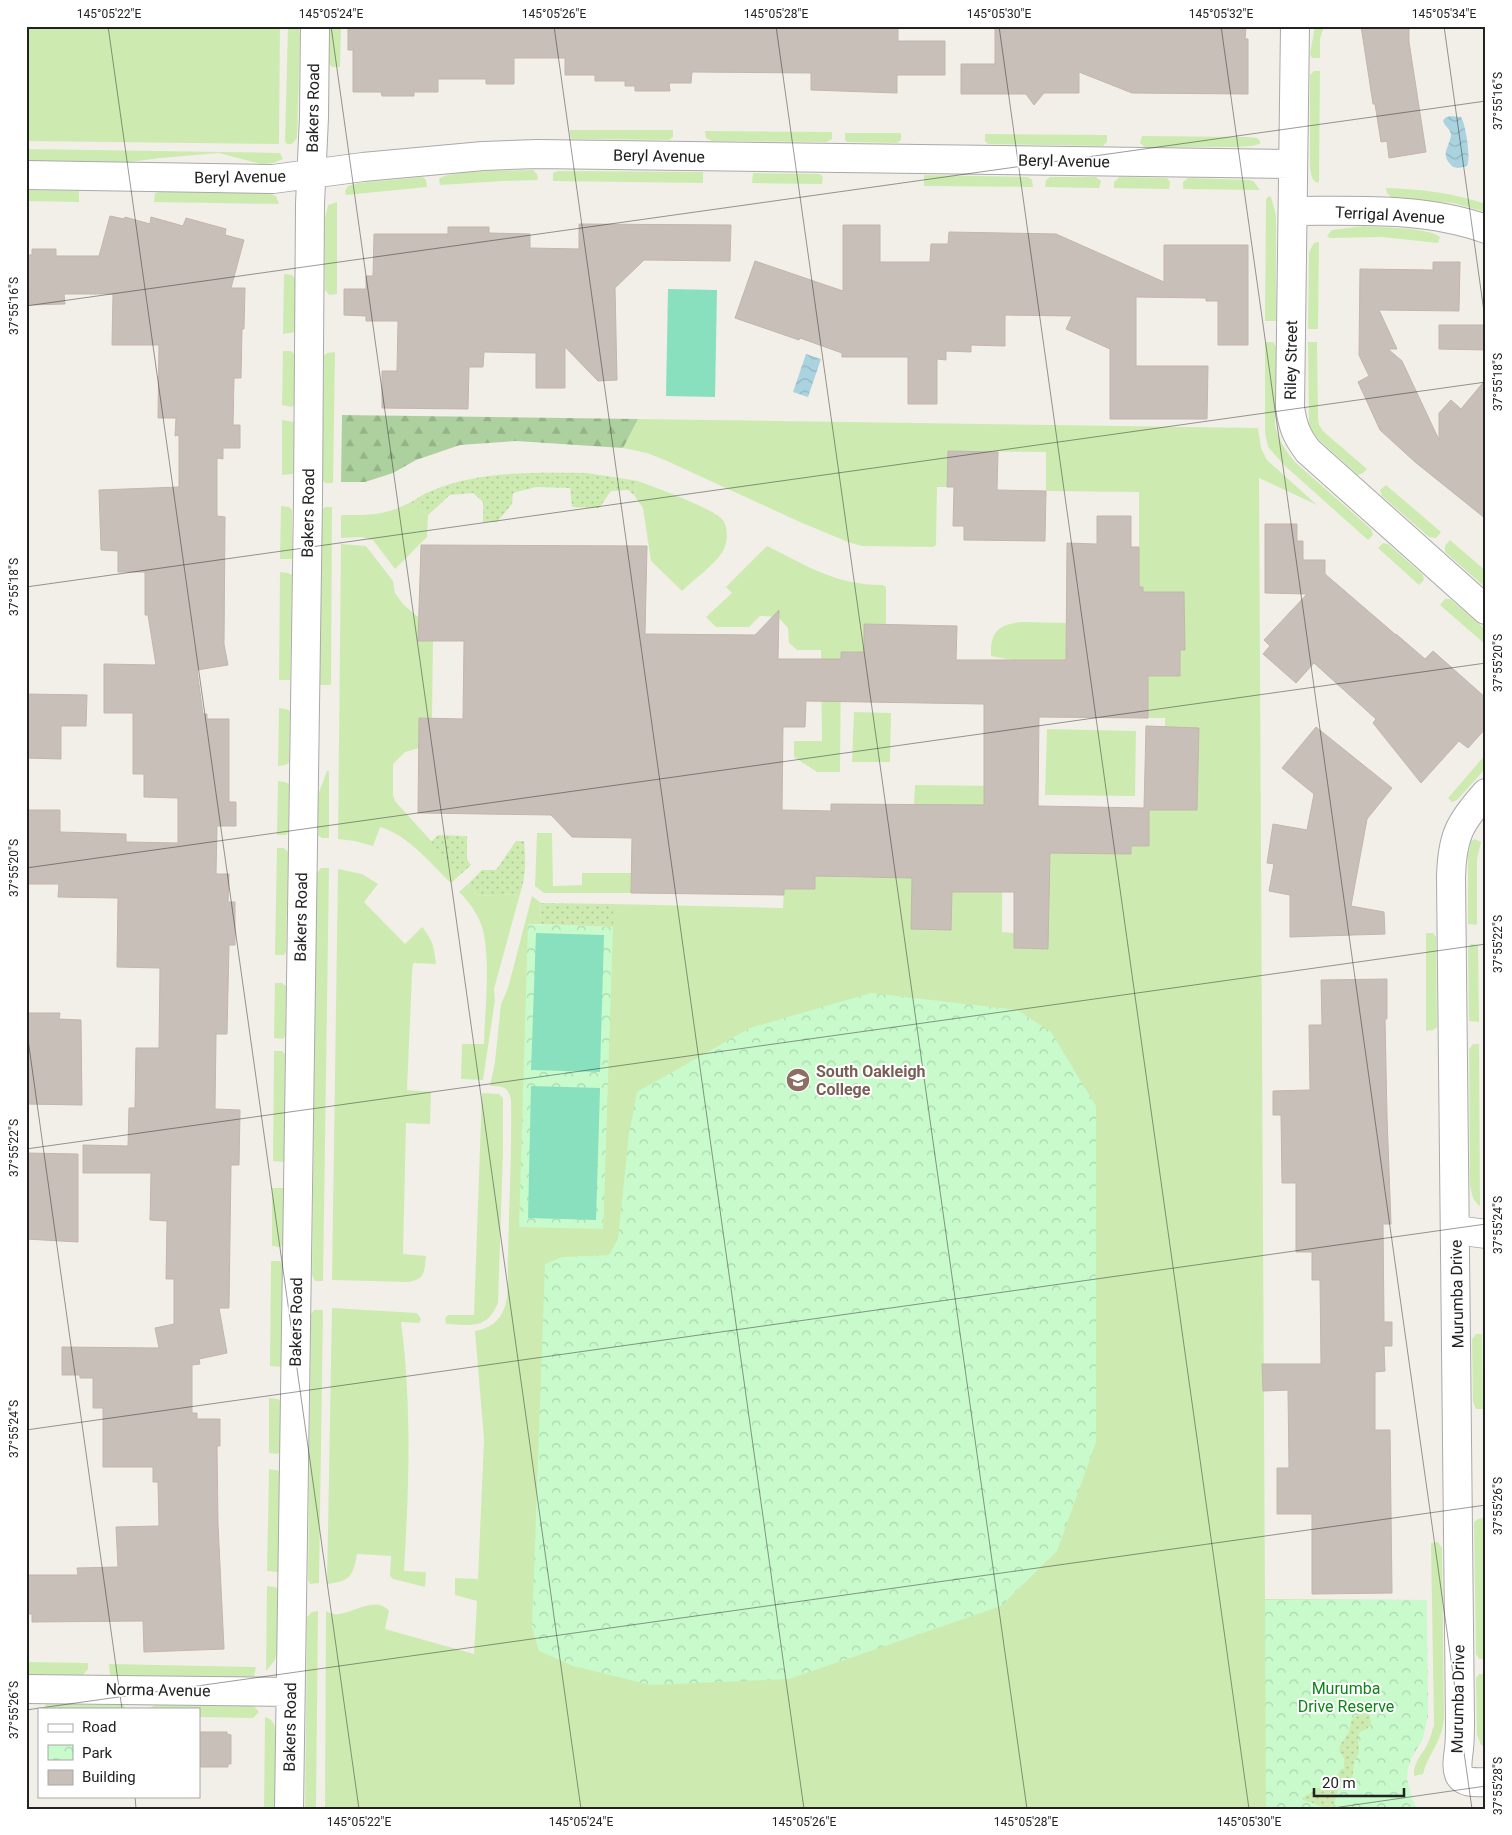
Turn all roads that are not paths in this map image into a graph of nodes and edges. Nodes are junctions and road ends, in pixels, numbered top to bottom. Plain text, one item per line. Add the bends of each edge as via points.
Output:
1 (315, 26) edge
2 (1295, 26) edge
3 (1293, 164) junction
4 (312, 173) junction
5 (26, 175) edge
6 (1293, 211) junction
7 (1486, 228) edge
8 (1486, 610) edge
9 (1486, 793) edge
10 (1456, 1230) junction
11 (1486, 1234) edge
12 (26, 1689) edge
13 (290, 1692) junction
14 (1486, 1782) edge
15 (289, 1809) edge

1 - 4 street, Bakers Road
2 - 3 street, Riley Street
3 - 4 street, Beryl Avenue via 537,154 363,166
3 - 6 street, Riley Street
4 - 5 street, Beryl Avenue via 273,179
4 - 13 street, Bakers Road
6 - 7 street, Terrigal Avenue via 1432,215
6 - 8 street, Riley Street via 1290,407 1298,438 1308,451
9 - 10 street, Murumba Drive via 1462,824 1452,856
10 - 11 street
10 - 14 street, Murumba Drive via 1460,1712 1456,1769 1465,1781
12 - 13 street, Norma Avenue
13 - 15 street, Bakers Road

